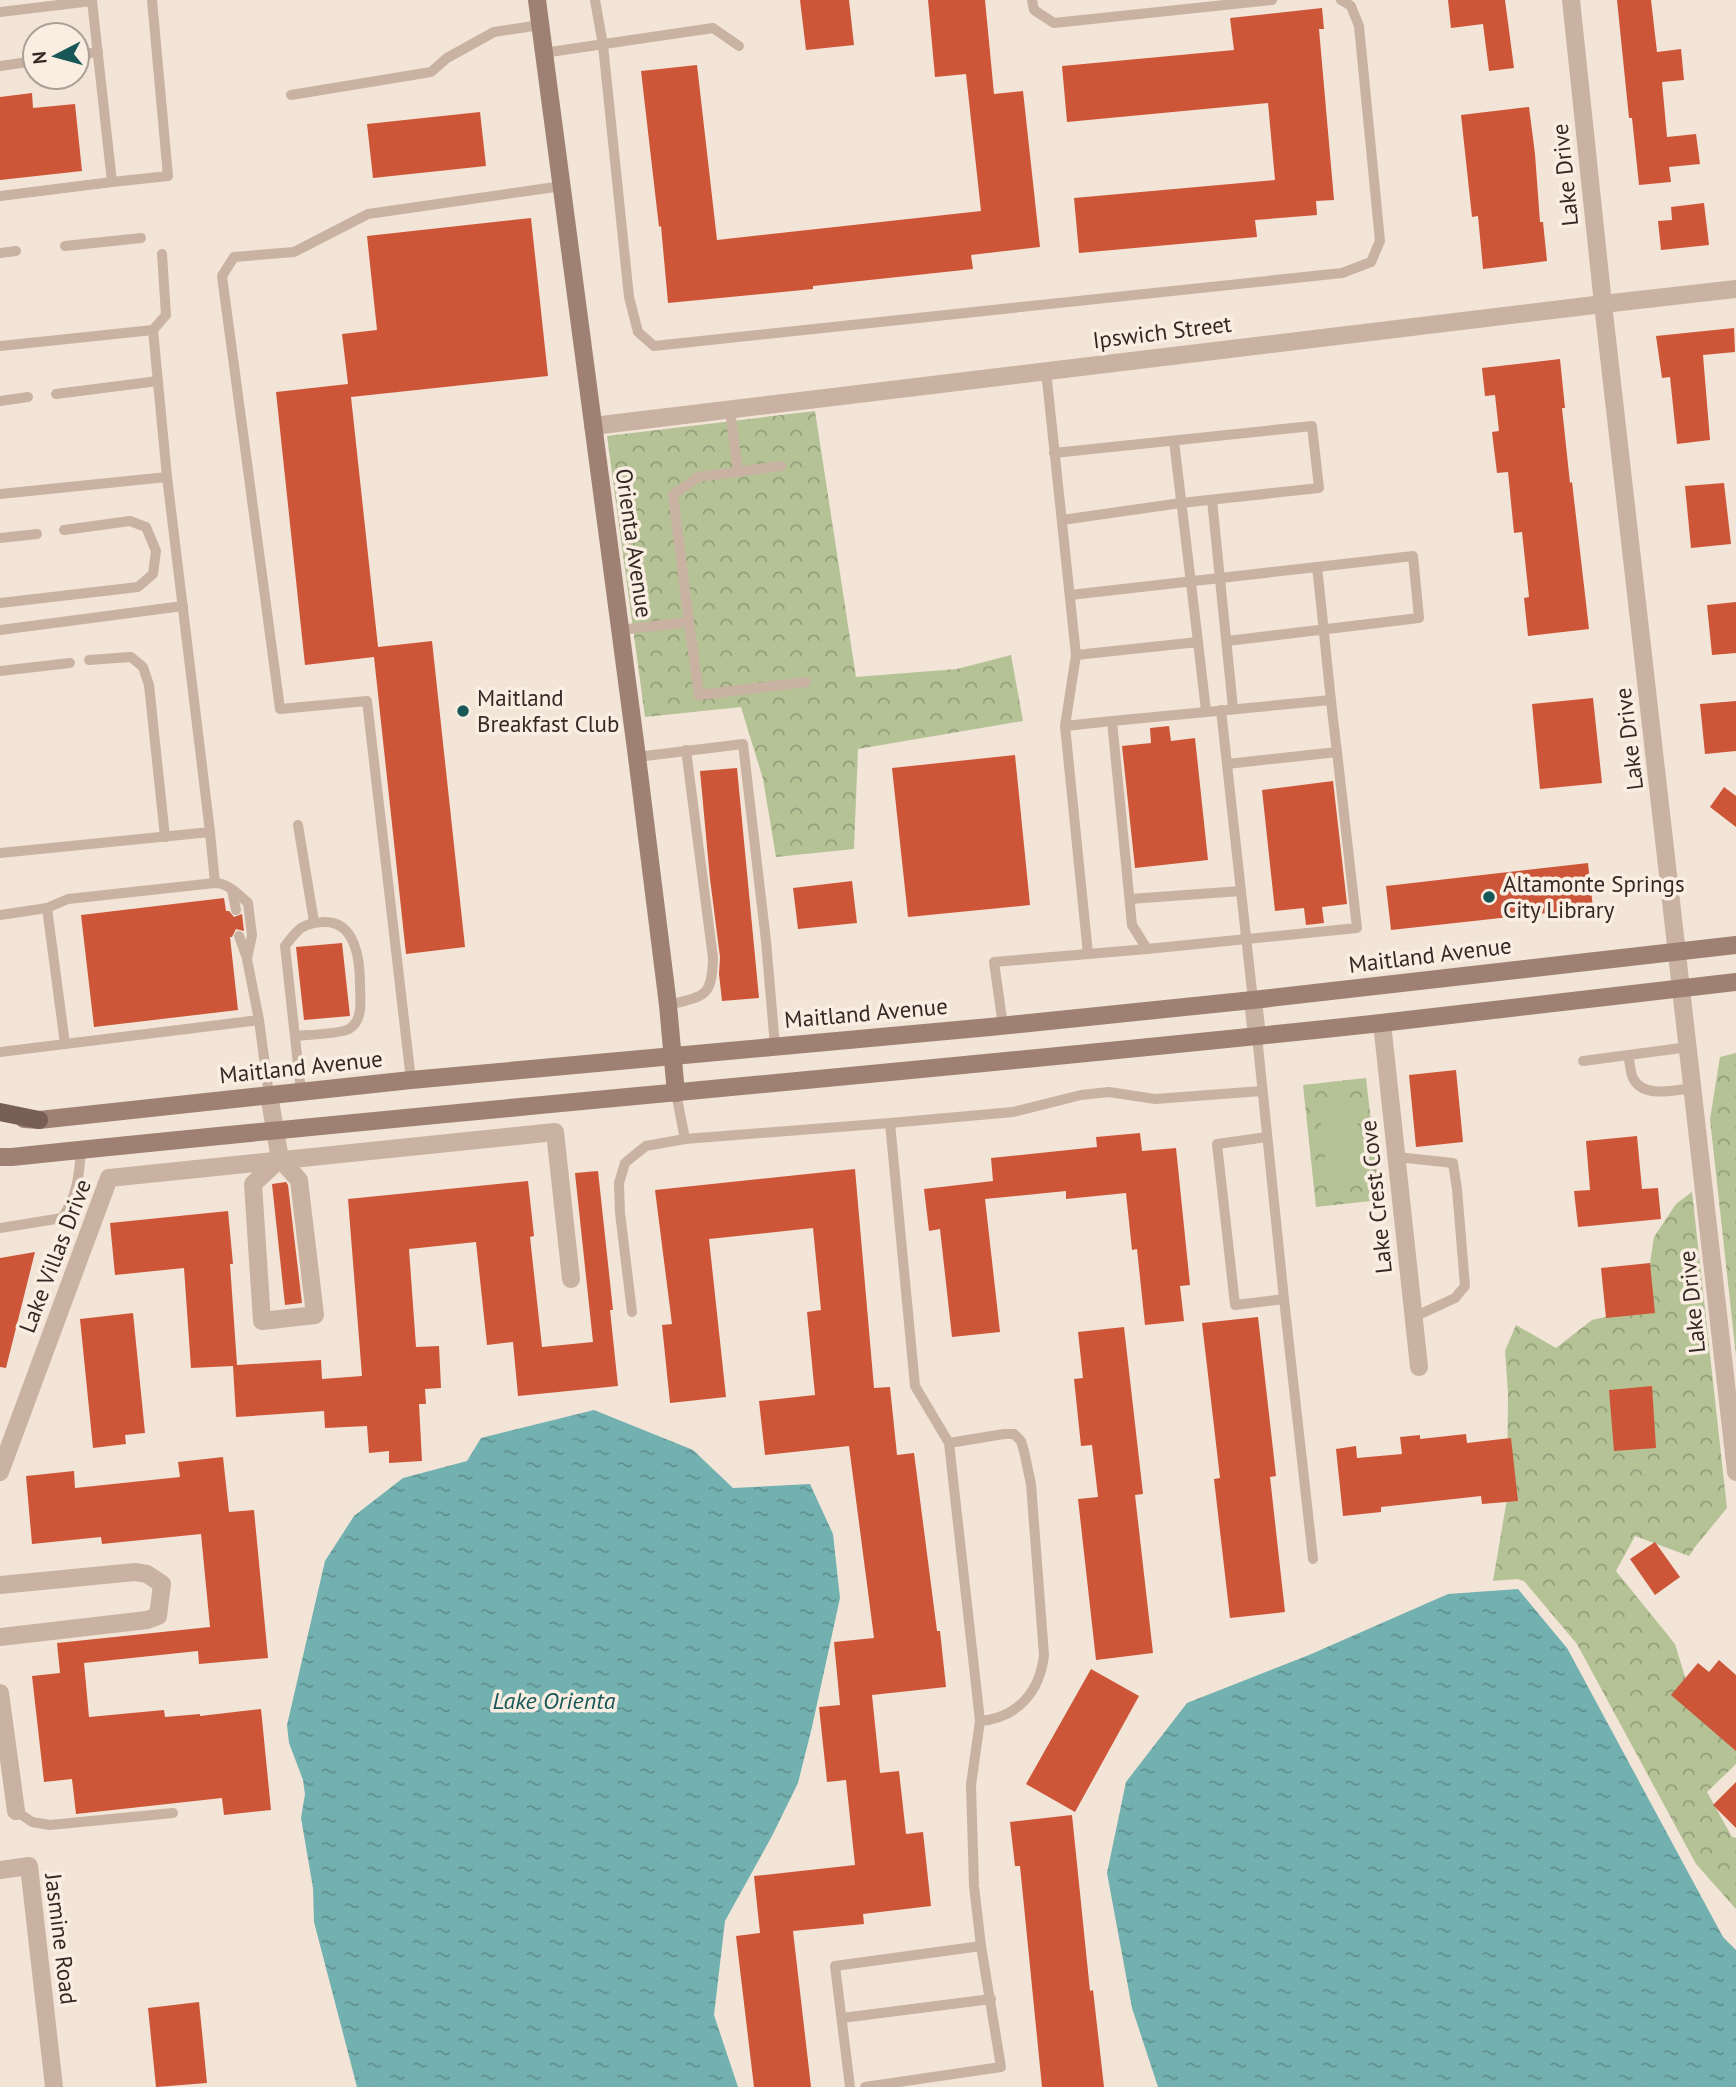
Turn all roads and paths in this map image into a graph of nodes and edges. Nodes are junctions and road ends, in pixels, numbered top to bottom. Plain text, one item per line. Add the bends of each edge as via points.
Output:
1 (152, 0) edge
2 (537, 0) edge
3 (595, 0) edge
4 (1032, 0) edge
5 (1272, 0) edge
6 (1341, 0) edge
7 (1571, 0) edge
8 (97, 1) edge
9 (0, 12) edge
10 (540, 26) junction
11 (603, 45) junction
12 (739, 46) dead end
13 (98, 52) junction
14 (91, 53) edge
15 (543, 53) junction
16 (21, 63) edge
17 (0, 65) edge
18 (291, 95) dead end
19 (112, 182) junction
20 (562, 187) junction
21 (0, 196) edge
22 (141, 238) dead end
23 (65, 246) dead end
24 (16, 251) dead end
25 (0, 253) edge
26 (162, 254) dead end
27 (1736, 289) edge
28 (1603, 304) junction
29 (153, 330) junction
30 (0, 345) edge
31 (1046, 371) junction
32 (158, 381) junction
33 (56, 394) dead end
34 (28, 397) dead end
35 (0, 401) edge
36 (730, 410) junction
37 (593, 426) junction
38 (1174, 441) junction
39 (1054, 453) junction
40 (781, 466) dead end
41 (738, 472) junction
42 (167, 477) junction
43 (0, 494) edge
44 (1212, 500) junction
45 (1181, 503) junction
46 (1062, 520) junction
47 (64, 530) dead end
48 (37, 534) dead end
49 (0, 538) edge
50 (1317, 566) junction
51 (1220, 577) junction
52 (1191, 580) junction
53 (1070, 595) junction
54 (0, 603) edge
55 (183, 606) junction
56 (689, 622) junction
57 (0, 630) edge
58 (621, 630) junction
59 (1324, 630) junction
60 (1227, 640) junction
61 (1198, 642) junction
62 (1076, 655) junction
63 (89, 660) dead end
64 (70, 663) dead end
65 (0, 671) edge
66 (806, 682) dead end
67 (1331, 700) junction
68 (1233, 708) junction
69 (1221, 710) junction
70 (1206, 711) junction
71 (1112, 721) junction
72 (1065, 726) junction
73 (686, 750) junction
74 (1337, 752) junction
75 (637, 757) junction
76 (1227, 764) junction
77 (298, 825) dead end
78 (210, 832) junction
79 (165, 837) junction
80 (0, 853) edge
81 (215, 883) junction
82 (232, 889) junction
83 (1241, 891) junction
84 (1130, 899) junction
85 (47, 908) junction
86 (236, 910) dead end
87 (0, 915) edge
88 (314, 922) junction
89 (239, 936) dead end
90 (1246, 940) junction
91 (1736, 945) edge
92 (1147, 949) junction
93 (1678, 951) junction
94 (1088, 954) junction
95 (247, 959) junction
96 (1736, 982) edge
97 (1682, 988) junction
98 (1253, 1000) junction
99 (668, 1005) junction
100 (258, 1020) junction
101 (1382, 1023) junction
102 (1003, 1026) junction
103 (295, 1036) junction
104 (1257, 1036) junction
105 (65, 1044) junction
106 (775, 1046) junction
107 (1689, 1047) junction
108 (0, 1052) edge
109 (672, 1055) junction
110 (1628, 1055) junction
111 (1583, 1061) dead end
112 (411, 1080) junction
113 (1693, 1088) junction
114 (1262, 1091) junction
115 (301, 1092) junction
116 (677, 1093) junction
117 (269, 1095) junction
118 (0, 1112) edge
119 (0, 1119) edge
120 (39, 1119) junction
121 (890, 1123) junction
122 (275, 1130) junction
123 (1267, 1137) junction
124 (685, 1139) junction
125 (81, 1150) junction
126 (0, 1157) edge
127 (1397, 1157) junction
128 (280, 1159) junction
129 (0, 1228) edge
130 (571, 1279) dead end
131 (1284, 1299) junction
132 (632, 1312) dead end
133 (1414, 1317) junction
134 (1419, 1367) dead end
135 (949, 1444) junction
136 (0, 1472) edge
137 (1736, 1472) edge
138 (1313, 1559) dead end
139 (0, 1585) edge
140 (0, 1637) edge
141 (0, 1693) edge
142 (980, 1721) junction
143 (16, 1811) joint
144 (173, 1813) dead end
145 (0, 1870) edge
146 (981, 1946) junction
147 (991, 1999) junction
148 (842, 2018) junction
149 (54, 2087) edge
150 (850, 2087) edge
151 (865, 2087) edge

1 - 19 lane via 168,176
2 - 10 main road, Orienta Avenue
3 - 11 lane
4 - 5 lane via 1034,10 1054,23
6 - 11 lane via 1351,6 1359,26 1380,241 1371,262 1342,273 654,346 638,332 629,297
7 - 28 street, Lake Drive
8 - 9 lane
8 - 13 lane
10 - 15 main road, Orienta Avenue
10 - 18 lane via 494,32 431,72
11 - 12 lane via 713,28
11 - 15 lane
13 - 14 lane
13 - 19 lane
15 - 20 main road, Orienta Avenue
16 - 17 lane
19 - 21 lane
20 - 37 main road, Orienta Avenue
20 - 112 lane via 368,214 294,252 234,257 222,276 280,709 367,701
22 - 23 lane
24 - 25 lane
26 - 29 lane via 166,315
27 - 28 street, Ipswich Street
28 - 31 street, Ipswich Street
28 - 93 street, Lake Drive
29 - 30 lane
29 - 32 lane
31 - 36 street, Ipswich Street
31 - 39 lane
32 - 33 lane
32 - 42 lane
34 - 35 lane
36 - 37 street, Ipswich Street
36 - 41 lane
37 - 58 main road, Orienta Avenue
38 - 39 lane
38 - 44 lane via 1312,426 1319,488
38 - 45 lane
39 - 46 lane
40 - 41 lane
41 - 56 lane via 698,477 673,495
42 - 43 lane
42 - 55 lane
44 - 45 lane
44 - 51 lane
45 - 46 lane
45 - 52 lane
46 - 53 lane
47 - 54 lane via 130,521 146,527 156,551 153,574 138,587
48 - 49 lane
50 - 51 lane
50 - 59 lane
50 - 59 lane via 1413,556 1419,618
51 - 52 lane
51 - 60 lane
52 - 53 lane
52 - 61 lane
53 - 62 lane
55 - 57 lane
55 - 78 lane
56 - 58 lane
56 - 66 lane via 699,695
58 - 75 main road, Orienta Avenue
59 - 60 lane
59 - 67 lane
60 - 68 lane
61 - 62 lane
61 - 70 lane
62 - 72 lane
63 - 79 lane via 131,657 144,667
64 - 65 lane
67 - 68 lane
67 - 74 lane
68 - 69 lane
69 - 70 lane
69 - 76 lane
70 - 71 lane
71 - 72 lane
71 - 84 lane
72 - 94 lane
73 - 75 lane
73 - 99 lane via 712,979 699,997
73 - 106 lane via 743,744
74 - 76 lane
74 - 90 lane via 1357,929
75 - 99 main road, Orienta Avenue
76 - 83 lane
77 - 88 lane
78 - 79 lane
78 - 81 lane
79 - 80 lane
81 - 82 lane
81 - 85 lane via 68,899
82 - 86 lane
82 - 95 lane via 248,902 252,935
83 - 84 lane
83 - 90 lane
84 - 92 lane via 1132,925
85 - 87 lane
85 - 105 lane
88 - 103 lane via 299,927 285,946
88 - 103 lane via 333,921 353,940 358,953 360,1013 347,1030
89 - 95 lane
90 - 92 lane
90 - 98 lane
91 - 93 main road, Maitland Avenue
92 - 94 lane
93 - 97 street, Lake Drive
93 - 98 main road, Maitland Avenue
94 - 102 lane via 995,962
95 - 100 lane
96 - 97 main road
97 - 101 main road
97 - 107 street, Lake Drive
98 - 102 main road, Maitland Avenue
98 - 104 street
99 - 109 main road, Orienta Avenue
100 - 105 lane
100 - 117 lane
101 - 104 main road
101 - 127 street, Lake Crest Cove
102 - 106 main road, Maitland Avenue
103 - 115 lane
104 - 114 lane
104 - 116 main road
105 - 108 lane
106 - 109 main road, Maitland Avenue
107 - 110 lane
107 - 113 street, Lake Drive
109 - 112 main road, Maitland Avenue
109 - 116 main road, Orienta Avenue
110 - 111 lane
110 - 113 lane via 1633,1079 1643,1090
112 - 115 main road, Maitland Avenue
113 - 137 street, Lake Drive
114 - 121 lane via 1155,1099 1110,1092 1013,1112
114 - 123 lane
115 - 117 main road, Maitland Avenue
116 - 122 main road
116 - 124 lane
117 - 120 main road, Maitland Avenue
117 - 122 street
118 - 120 main road
119 - 120 main road, Maitland Avenue
121 - 124 lane
121 - 135 lane via 915,1386
122 - 125 main road
122 - 128 street
123 - 131 lane
123 - 131 lane via 1217,1144 1235,1305
124 - 132 lane via 646,1146 625,1163 619,1183 620,1213
125 - 126 main road
125 - 129 lane via 72,1202 62,1218
127 - 133 street, Lake Crest Cove
127 - 133 lane via 1453,1163 1457,1189 1465,1286 1455,1298
128 - 128 street via 253,1184 262,1321 315,1315 299,1180
128 - 130 street, Lake Villas Drive via 555,1132
128 - 136 street, Lake Villas Drive via 109,1178
131 - 138 lane
133 - 134 street, Lake Crest Cove
135 - 142 lane
135 - 142 lane via 1014,1434 1021,1441 1031,1484 1042,1674 1017,1707 996,1720
139 - 140 street via 135,1572 162,1584 158,1616 147,1620
141 - 143 street
142 - 146 lane via 971,1785 972,1861
143 - 144 lane via 32,1822 50,1825
145 - 149 street, Jasmine Road via 29,1866
146 - 147 lane
146 - 148 lane via 835,1966
147 - 148 lane
147 - 151 lane via 1001,2067
148 - 150 lane

